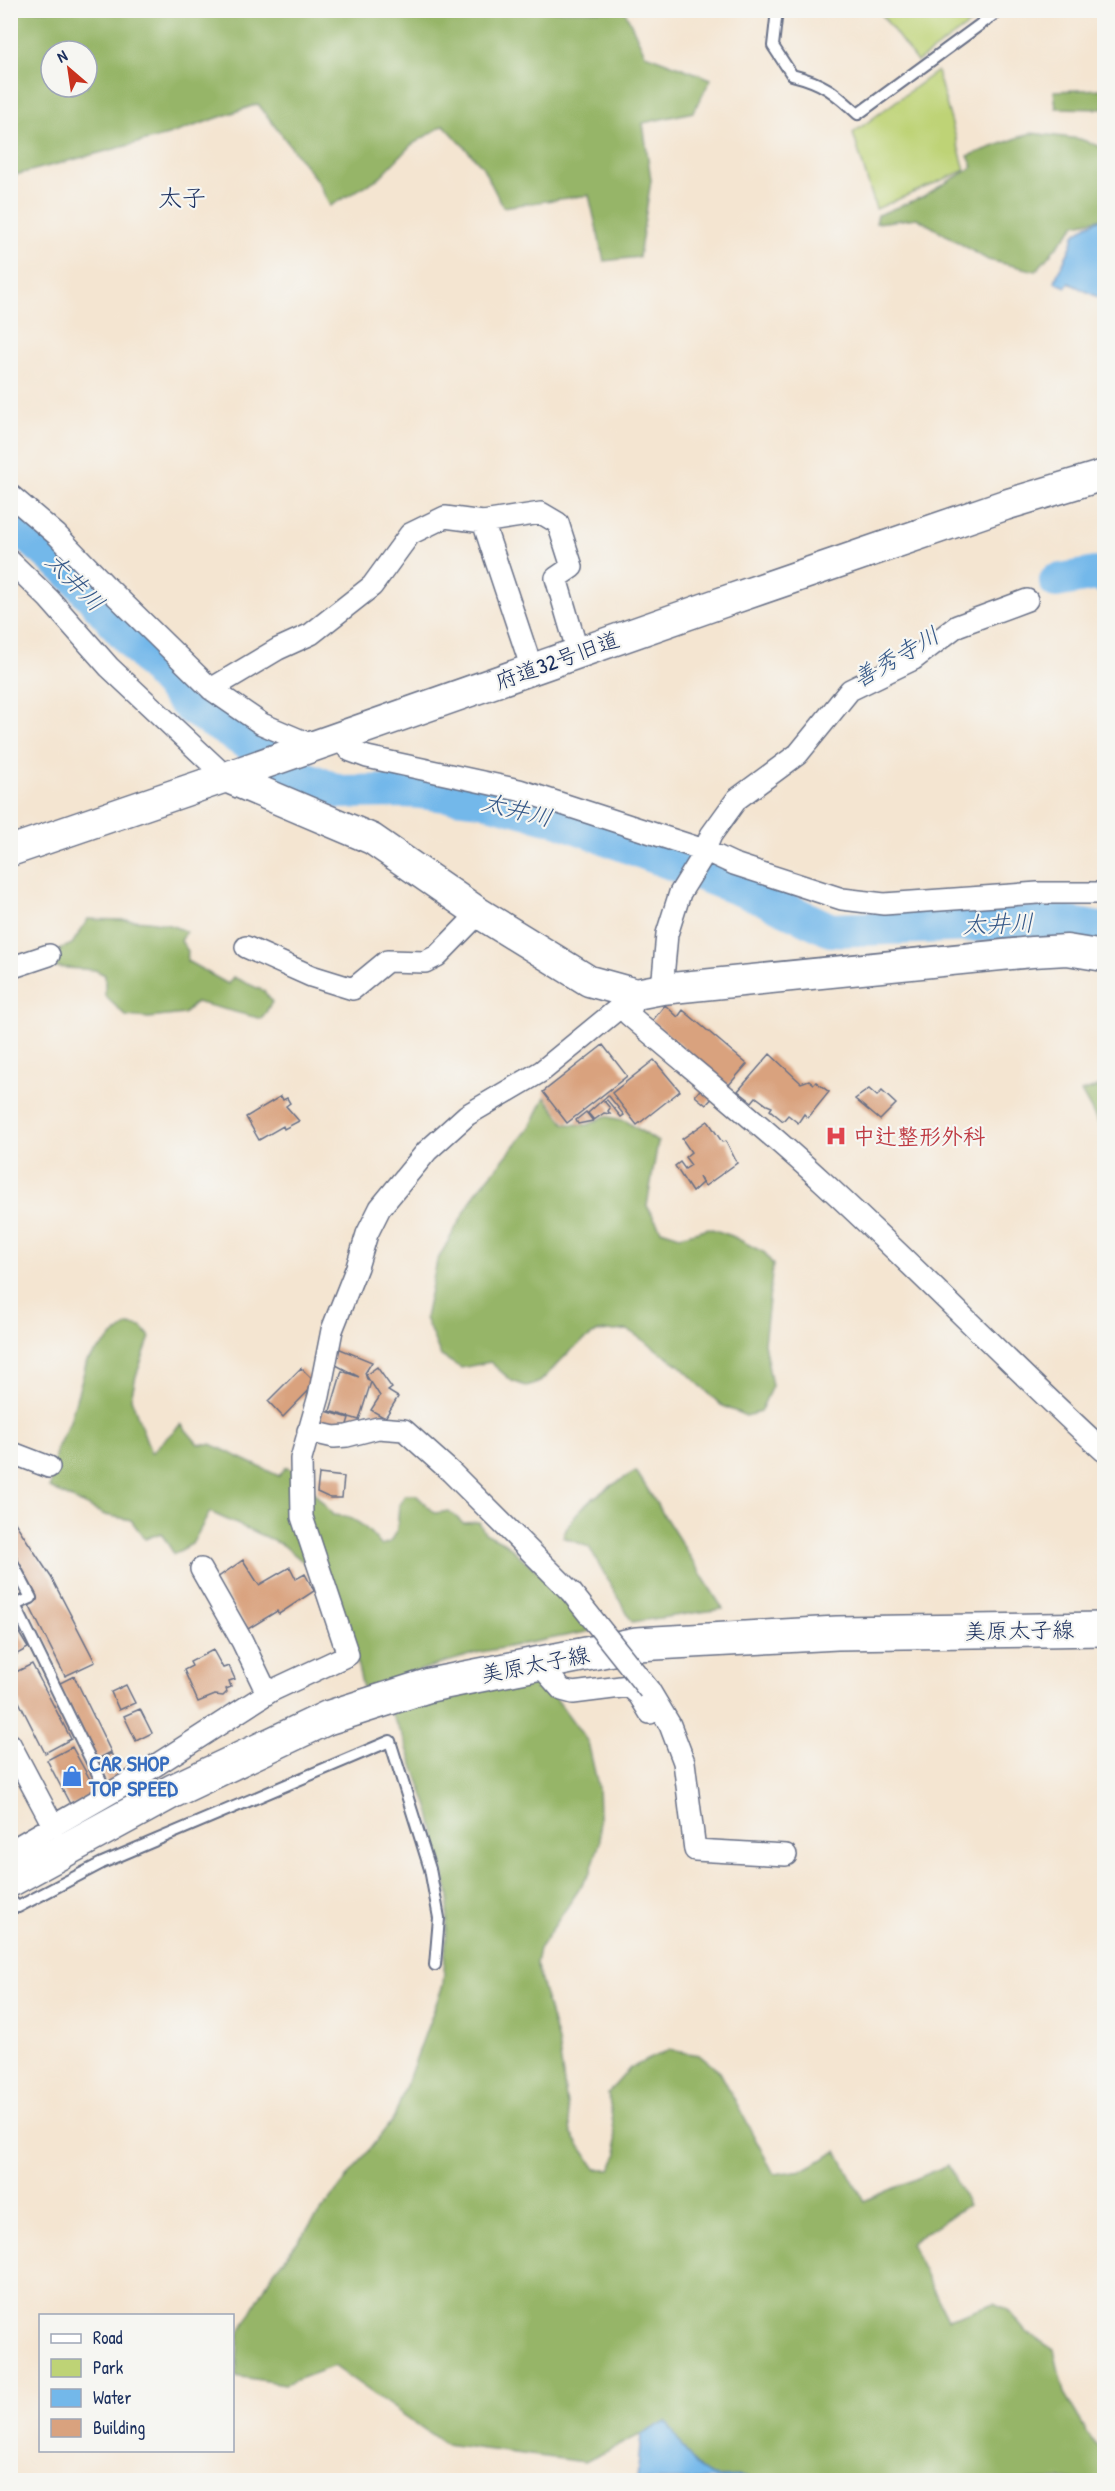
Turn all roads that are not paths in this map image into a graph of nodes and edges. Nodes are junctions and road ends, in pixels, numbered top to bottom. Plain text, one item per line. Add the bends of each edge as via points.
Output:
1 (777, 10) edge
2 (1000, 10) edge
3 (1104, 476) edge
4 (10, 495) edge
5 (483, 522) junction
6 (10, 561) edge
7 (1027, 600) dead end
8 (578, 653) junction
9 (532, 669) junction
10 (212, 689) junction
11 (318, 745) junction
12 (236, 774) junction
13 (10, 851) edge
14 (702, 855) junction
15 (1104, 893) edge
16 (479, 913) junction
17 (246, 946) dead end
18 (49, 955) dead end
19 (1104, 956) edge
20 (10, 968) edge
21 (649, 991) junction
22 (309, 1431) junction
23 (1104, 1451) edge
24 (10, 1452) edge
25 (49, 1467) dead end
26 (10, 1558) edge
27 (201, 1569) dead end
28 (1104, 1629) edge
29 (537, 1662) junction
30 (267, 1693) junction
31 (10, 1744) edge
32 (677, 1744) junction
33 (108, 1795) junction
34 (54, 1827) junction
35 (10, 1851) edge
36 (786, 1855) dead end
37 (10, 1880) edge
38 (10, 1900) edge
39 (435, 1965) dead end

1 - 2 lane via 773,46 792,75 818,82 858,114
3 - 8 street, 府道32号旧道 via 1005,505
4 - 10 street via 57,535
5 - 8 street via 541,513 558,523 572,567 555,578
5 - 9 street
5 - 10 street via 445,517 410,534 372,586 311,634
6 - 12 street via 50,599 110,667
7 - 14 street via 957,626 914,659 850,690 798,754 737,799
8 - 9 street, 府道32号旧道
9 - 11 street, 府道32号旧道
10 - 11 street via 262,724
11 - 12 street, 府道32号旧道
11 - 14 street via 519,790
12 - 13 street, 府道32号旧道
12 - 16 street via 372,839
14 - 15 street via 842,899 884,904 1038,892
14 - 21 street via 680,893
16 - 17 street via 437,956 425,962 387,961 353,989 311,976
16 - 21 street via 589,981
18 - 20 street
19 - 21 street via 1067,950 1032,952
21 - 22 street via 542,1071 467,1115 427,1151 380,1208 332,1330
21 - 23 street via 629,1015 823,1182
22 - 30 street via 302,1459 302,1517 348,1655
22 - 32 street, bridge via 334,1437 378,1428 404,1430 571,1592 649,1690
24 - 25 street
26 - 33 lane via 31,1598 15,1605
27 - 30 street
28 - 29 main road, 美原太子線 via 837,1633 637,1644
29 - 32 street via 562,1690 573,1693 628,1686 639,1695 668,1744
29 - 37 main road, 美原太子線 via 430,1685 327,1718 173,1791
30 - 33 street
31 - 34 street
32 - 36 street via 684,1761 695,1850
33 - 34 street
34 - 35 street
38 - 39 lane via 18,1907 102,1863 390,1741 430,1869 439,1918

